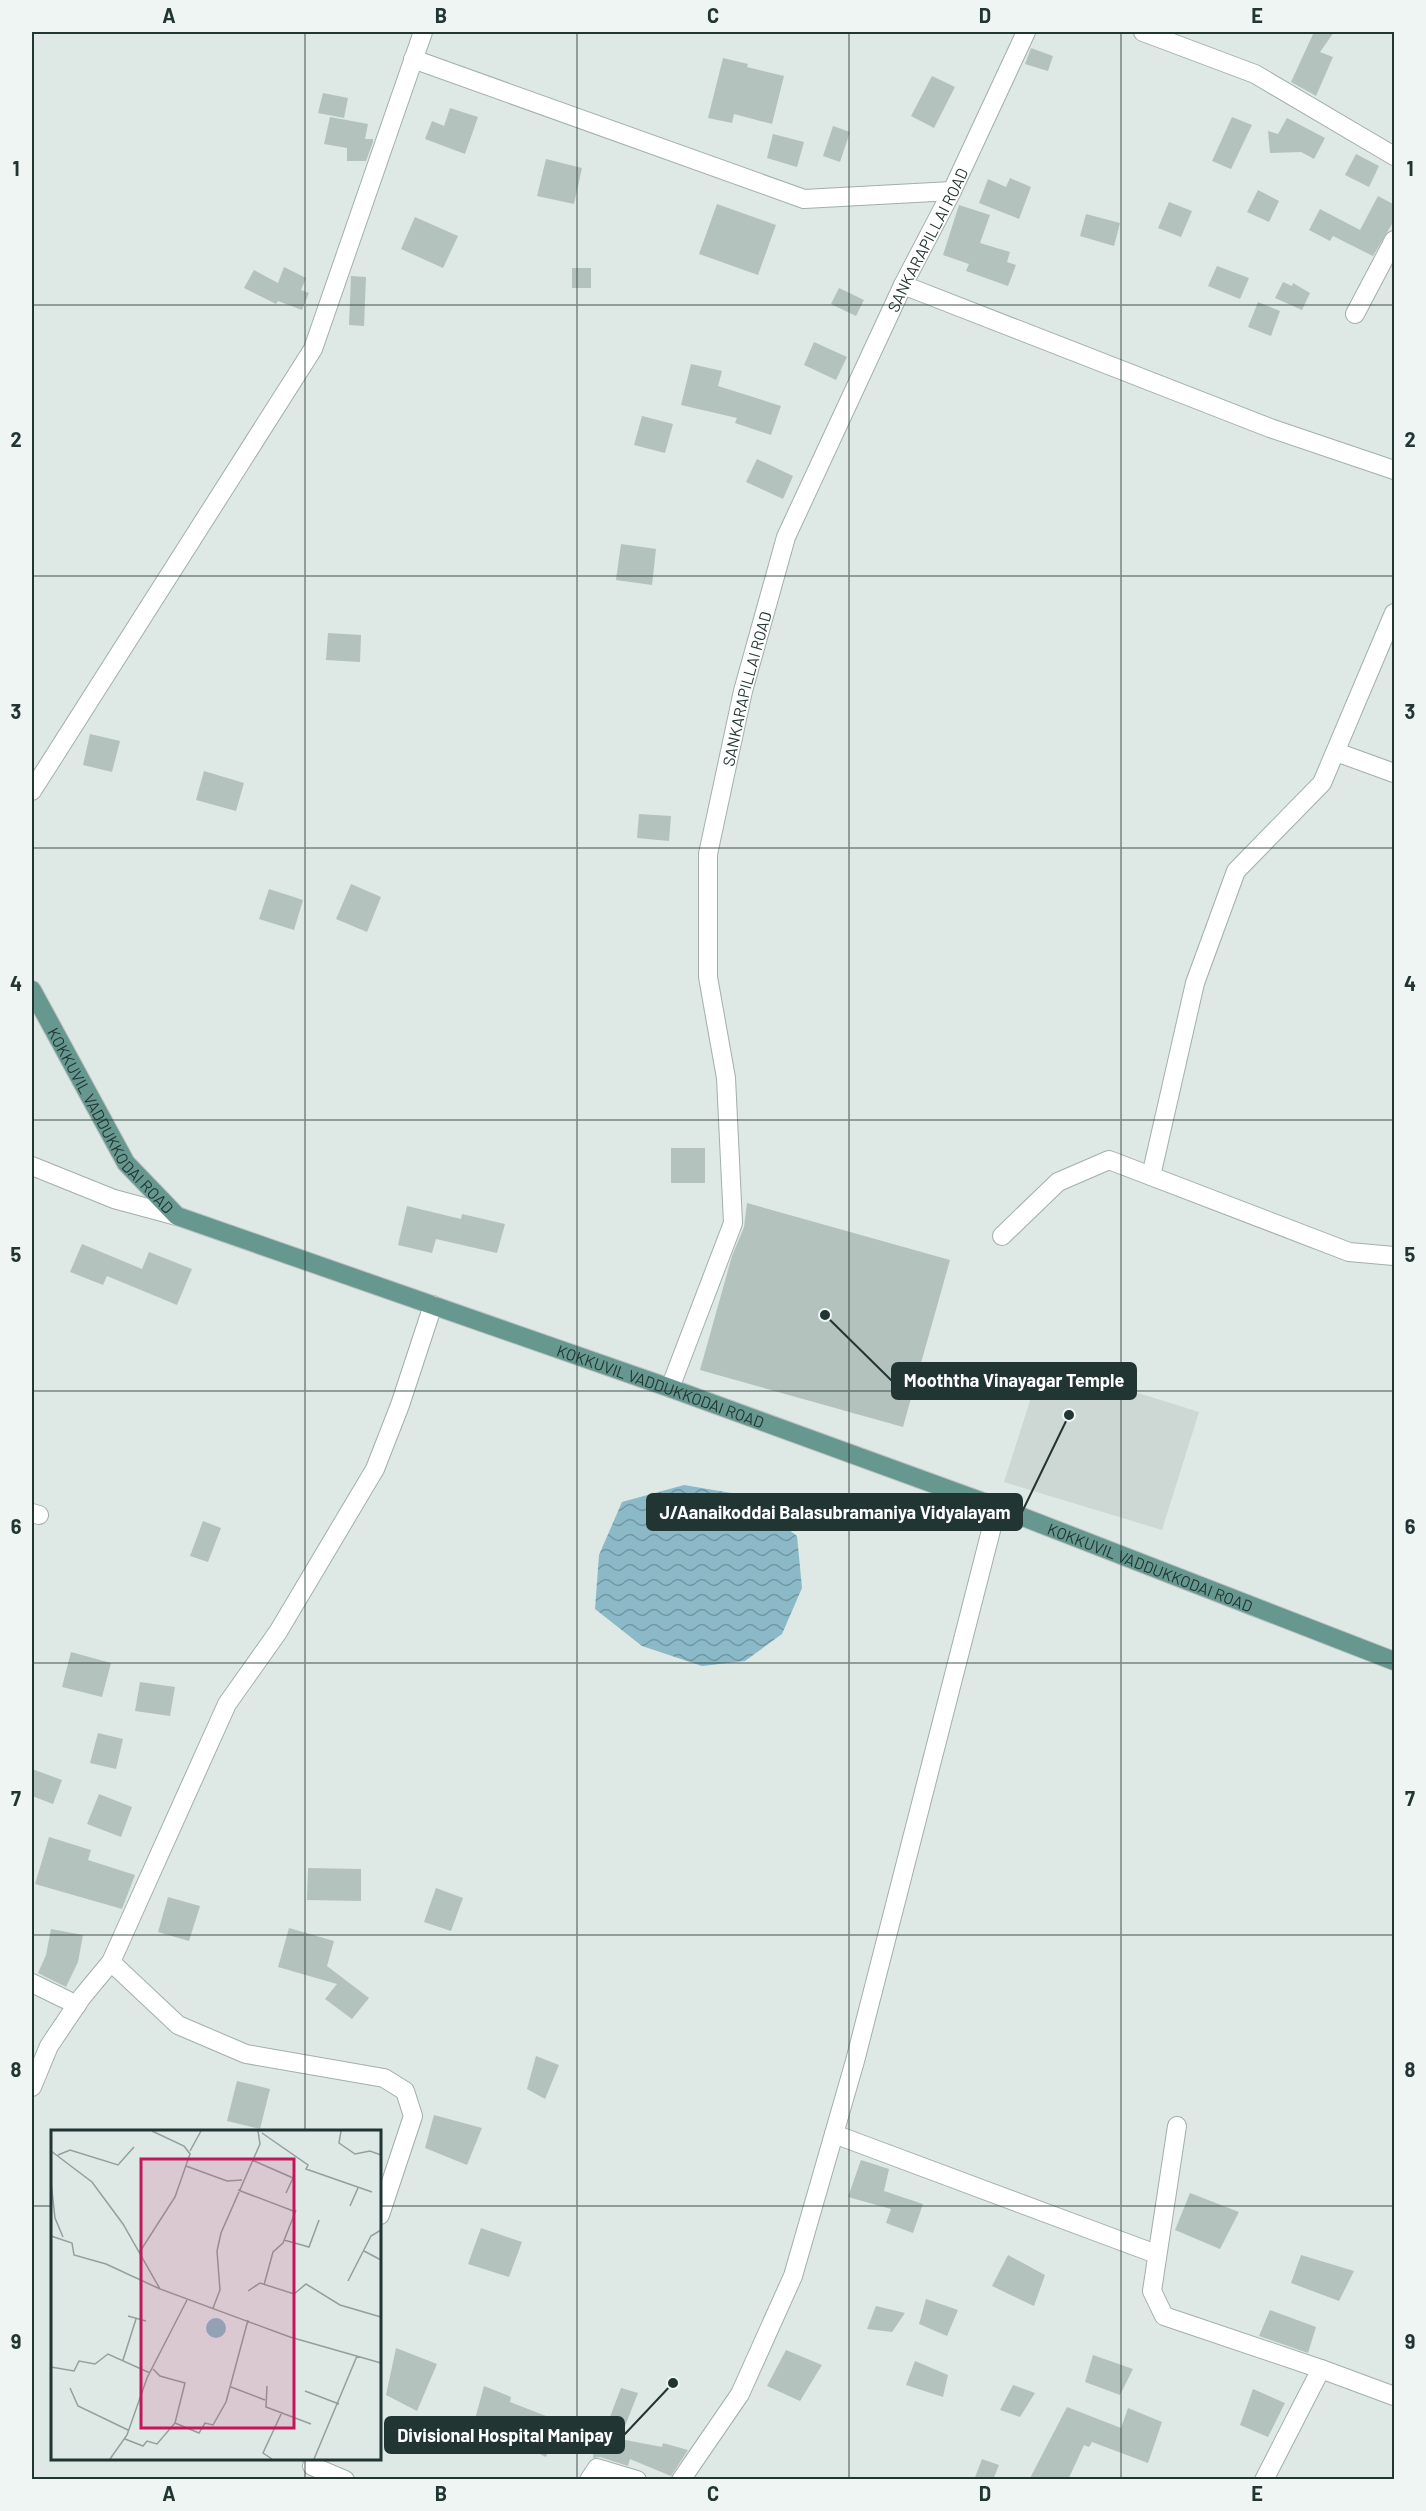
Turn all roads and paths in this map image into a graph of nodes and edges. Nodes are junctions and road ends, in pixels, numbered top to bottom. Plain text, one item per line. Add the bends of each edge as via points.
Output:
1 (423, 32) edge
2 (1026, 32) edge
3 (1143, 32) edge
4 (413, 59) junction
5 (1395, 156) edge
6 (952, 191) junction
7 (1395, 240) edge
8 (903, 285) junction
9 (1355, 314) dead end
10 (1395, 470) edge
11 (1395, 613) edge
12 (1336, 752) junction
13 (1395, 773) edge
14 (32, 791) edge
15 (32, 990) edge
16 (32, 1166) edge
17 (1150, 1176) junction
18 (177, 1216) junction
19 (1002, 1236) dead end
20 (1395, 1256) edge
21 (433, 1305) junction
22 (670, 1388) junction
23 (997, 1507) junction
24 (1395, 1661) edge
25 (111, 1962) junction
26 (32, 1983) edge
27 (76, 2005) junction
28 (32, 2087) edge
29 (1177, 2126) dead end
30 (834, 2134) junction
31 (381, 2212) edge
32 (1156, 2254) junction
33 (1321, 2369) junction
34 (1395, 2396) edge
35 (311, 2468) edge
36 (345, 2480) edge
37 (589, 2480) edge
38 (637, 2480) edge
39 (681, 2480) edge
40 (1264, 2480) edge

1 - 4 street
2 - 6 street, SANKARAPILLAI ROAD
3 - 5 street via 1255,74
4 - 6 street via 804,199
4 - 14 street via 313,349
6 - 8 street, SANKARAPILLAI ROAD
7 - 9 street
8 - 10 street via 1270,428
8 - 22 street, SANKARAPILLAI ROAD via 786,537 742,691 708,854 708,978 726,1078 733,1223
11 - 12 street
12 - 13 street
12 - 17 street via 1322,783 1236,871 1195,983
15 - 18 main road, KOKKUVIL VADDUKKODAI ROAD via 126,1163
16 - 18 street via 114,1199
17 - 19 street via 1109,1160 1058,1182
17 - 20 street via 1348,1252
18 - 21 main road, KOKKUVIL VADDUKKODAI ROAD
21 - 22 main road, KOKKUVIL VADDUKKODAI ROAD
21 - 25 street via 375,1469 278,1632 227,1704
22 - 23 main road, KOKKUVIL VADDUKKODAI ROAD
23 - 24 main road, KOKKUVIL VADDUKKODAI ROAD
23 - 30 street
25 - 27 street
25 - 31 street via 178,2025 246,2054 384,2078 405,2091 413,2116
26 - 27 street
27 - 28 street via 49,2046
29 - 32 street
30 - 32 street
30 - 39 street via 793,2276 740,2394
32 - 33 street via 1152,2291 1164,2316
33 - 34 street
33 - 40 street
35 - 36 street
37 - 38 street via 597,2468

